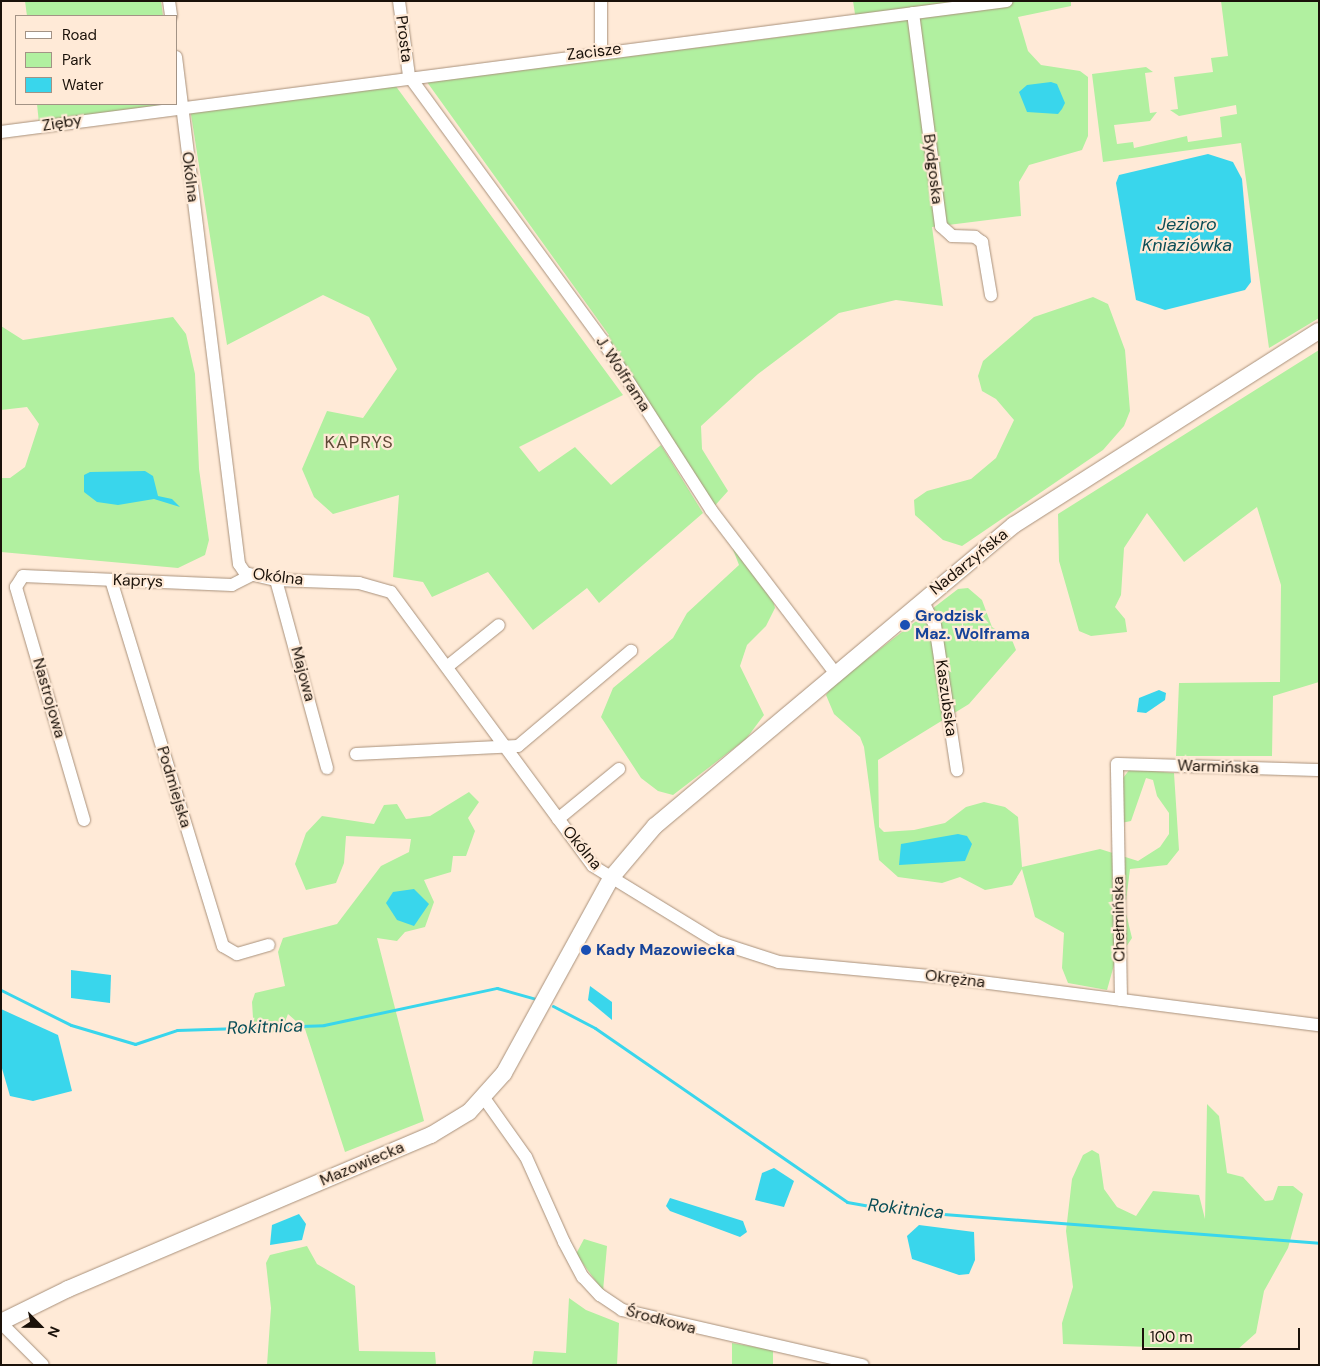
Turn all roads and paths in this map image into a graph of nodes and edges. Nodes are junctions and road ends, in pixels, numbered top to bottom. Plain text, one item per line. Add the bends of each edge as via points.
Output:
1 (169, 1) edge
2 (400, 1) edge
3 (601, 1) edge
4 (1007, 1) edge
5 (993, 2) edge
6 (913, 12) junction
7 (171, 15) edge
8 (601, 52) junction
9 (178, 73) edge
10 (409, 76) junction
11 (182, 106) junction
12 (1, 132) edge
13 (991, 295) dead end
14 (1319, 331) edge
15 (23, 576) joint
16 (250, 576) junction
17 (111, 580) junction
18 (276, 580) junction
19 (922, 600) junction
20 (499, 625) dead end
21 (631, 651) dead end
22 (448, 666) junction
23 (835, 673) junction
24 (509, 749) junction
25 (356, 754) dead end
26 (1117, 764) joint
27 (327, 768) dead end
28 (619, 770) dead end
29 (957, 770) dead end
30 (1319, 770) edge
31 (558, 819) junction
32 (84, 820) dead end
33 (611, 878) junction
34 (269, 945) dead end
35 (1122, 1000) junction
36 (1319, 1025) edge
37 (484, 1098) junction
38 (1, 1323) edge
39 (834, 1361) edge
40 (43, 1365) edge
41 (863, 1365) edge

1 - 7 street
2 - 10 street, Prosta
3 - 8 street
4 - 5 street, Zacisze
5 - 6 street, Zacisze
6 - 8 street, Zacisze
6 - 13 street, Bydgoska via 941,226 952,236 975,237 982,242
8 - 10 street, Zacisze
9 - 11 street, Okólna
10 - 11 street, Zacisze
10 - 23 street, J. Wolframa via 602,340 711,510
11 - 12 street, Zięby
11 - 16 street, Okólna via 239,564
14 - 19 street, Nadarzyńska via 1043,505
15 - 17 street, Kaprys
15 - 32 street, Nastrojowa via 16,586
16 - 17 street, Kaprys via 232,585
16 - 18 street, Okólna
17 - 34 street, Podmiejska via 223,946 236,954
18 - 22 street, Okólna via 359,583 391,592
18 - 27 street, Majowa
19 - 23 street, Nadarzyńska
19 - 29 street, Kaszubska via 935,624
20 - 22 street
21 - 24 street
22 - 24 street, Okólna
23 - 33 street, Nadarzyńska via 655,826
24 - 25 street
24 - 31 street, Okólna
26 - 30 street, Warmińska
26 - 35 street, Chełmińska
28 - 31 street
31 - 33 street, Okólna via 593,866
33 - 35 street, Okrężna via 717,942 779,962
33 - 37 street, Mazowiecka via 511,1063
35 - 36 street, Okrężna
37 - 38 street, Mazowiecka via 431,1135 68,1289
37 - 39 street, Środkowa via 526,1157 573,1260 600,1295 622,1310
38 - 40 street
39 - 41 street, Środkowa

